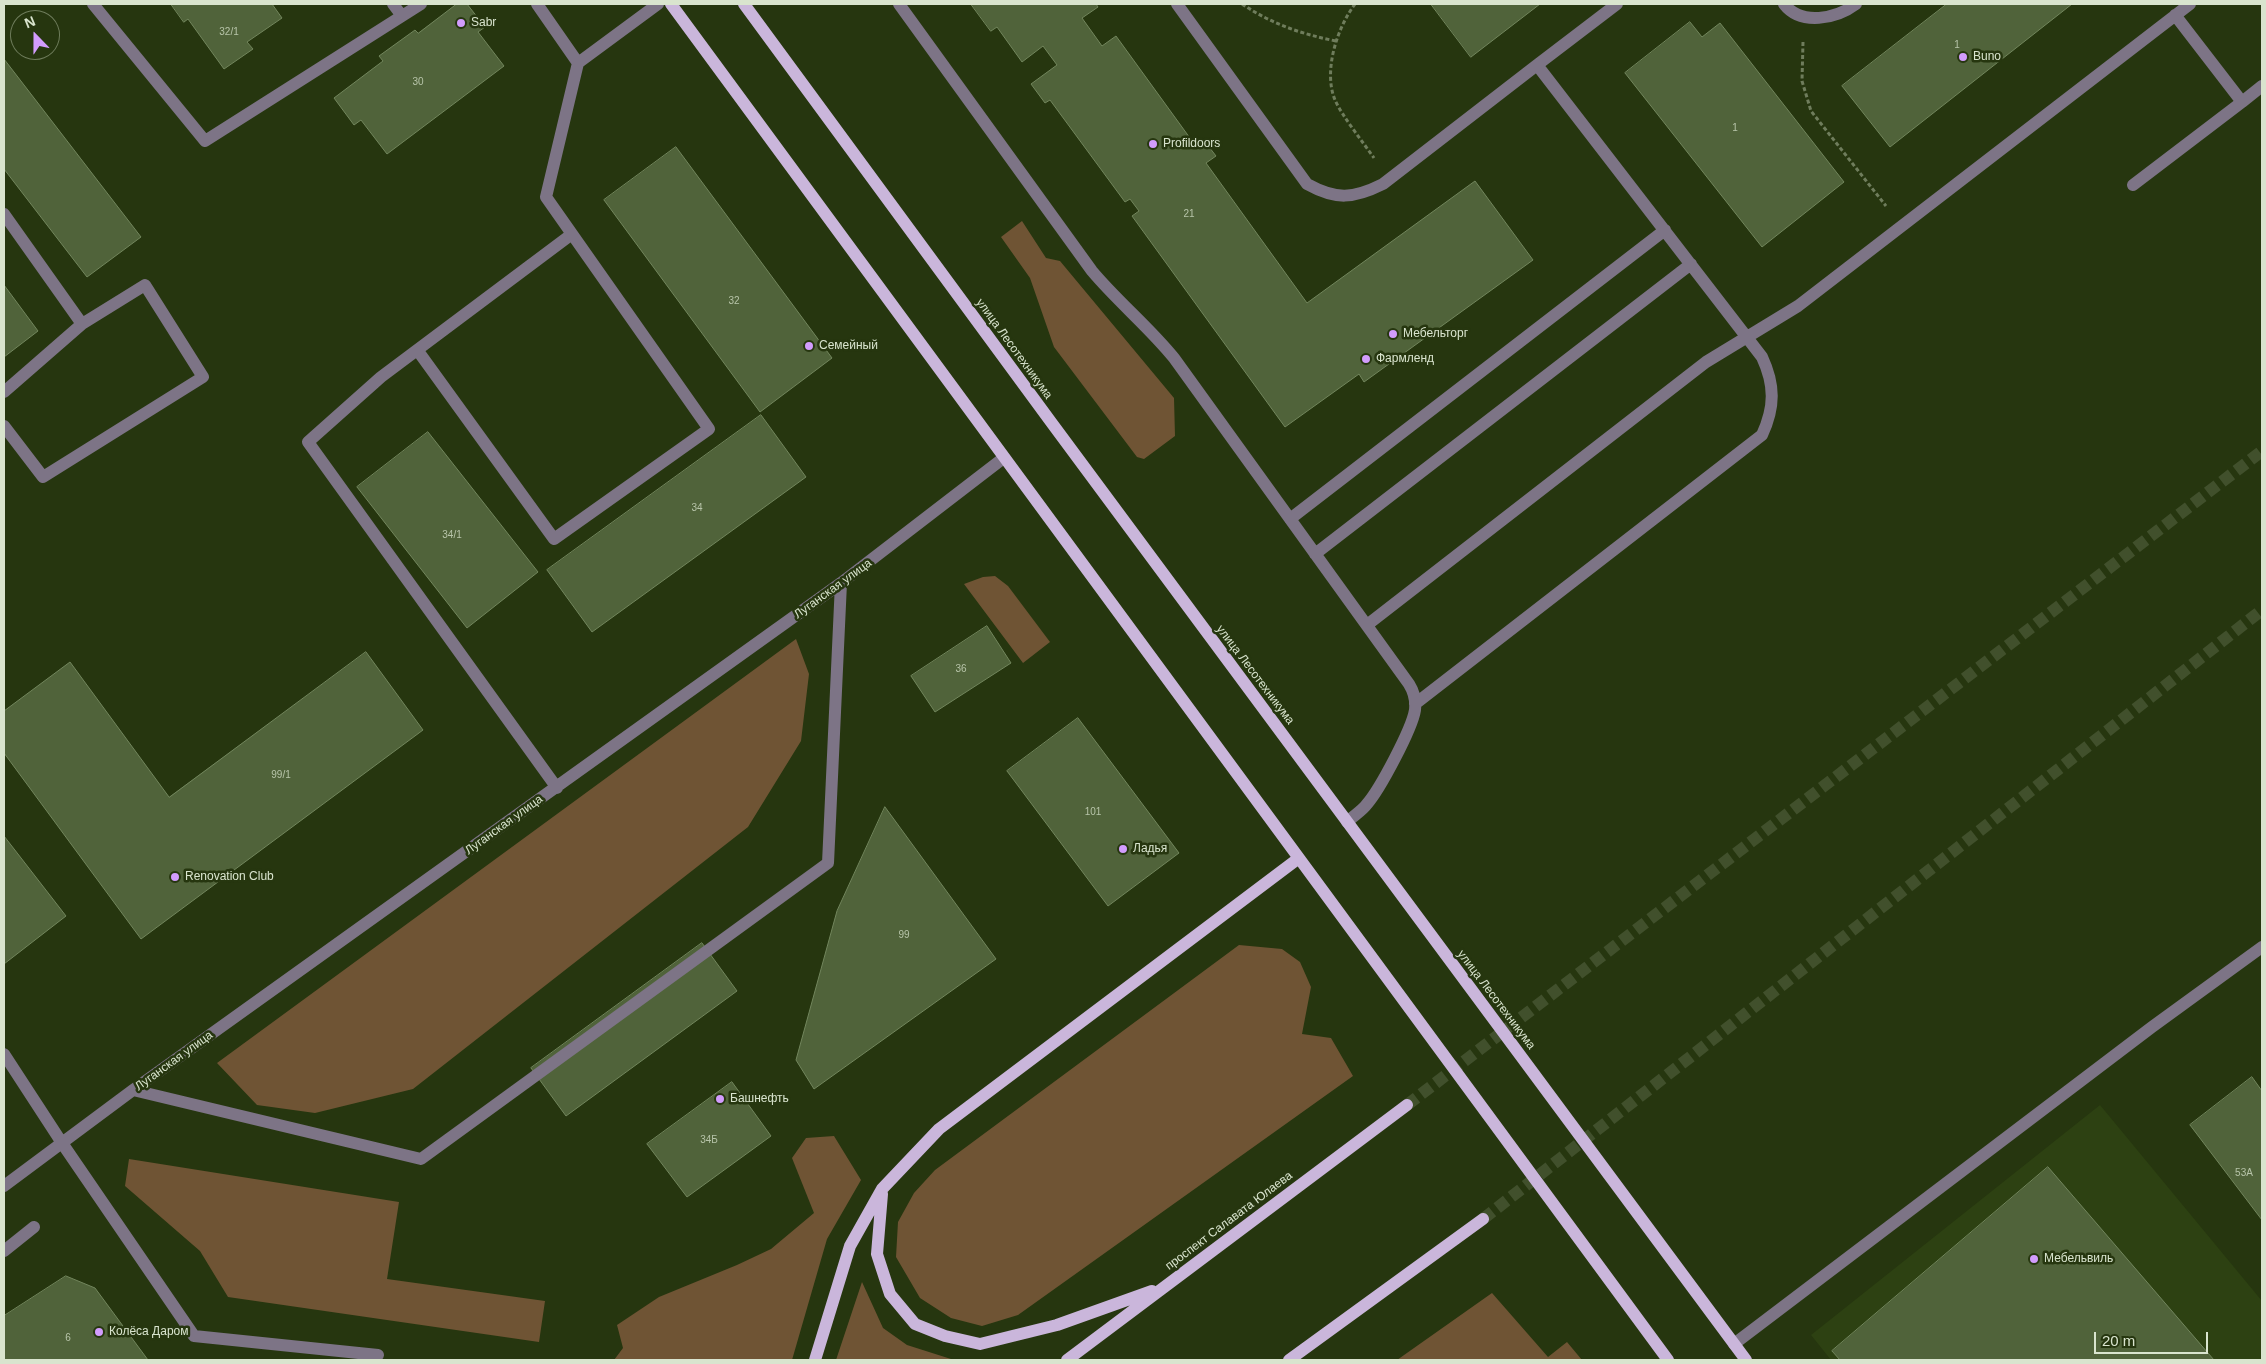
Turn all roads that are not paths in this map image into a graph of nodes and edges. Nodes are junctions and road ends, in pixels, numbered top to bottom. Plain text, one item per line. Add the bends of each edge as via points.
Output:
1 (93, 4) edge
2 (393, 4) edge
3 (421, 4) edge
4 (537, 4) edge
5 (658, 4) edge
6 (671, 4) edge
7 (744, 4) edge
8 (899, 4) edge
9 (1177, 4) edge
10 (1617, 4) edge
11 (1784, 4) edge
12 (1856, 4) edge
13 (2190, 4) edge
14 (2175, 15) junction
15 (402, 16) junction
16 (578, 63) junction
17 (1537, 65) junction
18 (2262, 86) edge
19 (2242, 102) junction
20 (2133, 185) dead end
21 (4, 214) edge
22 (1665, 230) junction
23 (572, 234) junction
24 (1691, 264) junction
25 (82, 324) junction
26 (1748, 337) junction
27 (418, 351) junction
28 (4, 392) edge
29 (4, 426) edge
30 (1001, 460) junction
31 (1290, 519) junction
32 (1315, 554) junction
33 (841, 584) junction
34 (1367, 625) junction
35 (1416, 704) junction
36 (556, 788) junction
37 (1347, 822) junction
38 (1295, 861) junction
39 (2262, 947) edge
40 (4, 1054) edge
41 (133, 1090) junction
42 (1407, 1105) tunnel mouth
43 (62, 1143) junction
44 (4, 1186) edge
45 (882, 1189) junction
46 (1483, 1219) tunnel mouth
47 (34, 1227) dead end
48 (4, 1251) edge
49 (1165, 1286) junction
50 (1734, 1344) junction
51 (378, 1355) dead end
52 (815, 1360) edge
53 (1067, 1360) edge
54 (1289, 1360) edge
55 (1668, 1360) edge
56 (1746, 1360) edge

1 - 15 street via 205,140
2 - 15 street
3 - 15 street
4 - 16 street
5 - 16 street
6 - 30 main road
7 - 37 main road, улица Лесотехникума
8 - 31 street via 1092,271 1155,335
9 - 17 street via 1307,184 1322,193 1341,197 1363,194 1388,180
10 - 17 street
11 - 12 street via 1790,11 1818,18 1837,15
13 - 14 street
14 - 19 street
14 - 26 street via 1798,306
16 - 23 street via 546,198
17 - 22 street
18 - 19 street
19 - 20 street
21 - 25 street
22 - 24 street
22 - 31 street
23 - 27 street
23 - 27 street via 709,429 554,539
24 - 26 street
24 - 32 street
25 - 28 street
25 - 29 street via 145,285 203,377 43,477
26 - 34 street via 1701,366
26 - 35 street via 1762,357 1772,386 1773,403 1762,435
27 - 36 street via 381,378 308,442
30 - 33 street, Луганская улица
30 - 38 main road
31 - 32 street
32 - 34 street
33 - 36 street, Луганская улица
33 - 41 street via 828,862 421,1159
34 - 35 street via 1409,684
35 - 37 street via 1375,793
36 - 41 street, Луганская улица
37 - 50 main road, улица Лесотехникума
38 - 45 main road via 939,1129
38 - 55 main road
39 - 50 street
40 - 43 street
41 - 43 street, Луганская улица
42 - 49 main road, проспект Салавата Юлаева
43 - 44 street, Луганская улица
43 - 51 street via 194,1336
45 - 49 main road via 877,1254 890,1294 915,1324 945,1336 980,1344 1057,1325
45 - 52 main road via 850,1246
46 - 54 main road
47 - 48 street
49 - 53 main road, проспект Салавата Юлаева
50 - 56 main road, улица Лесотехникума

